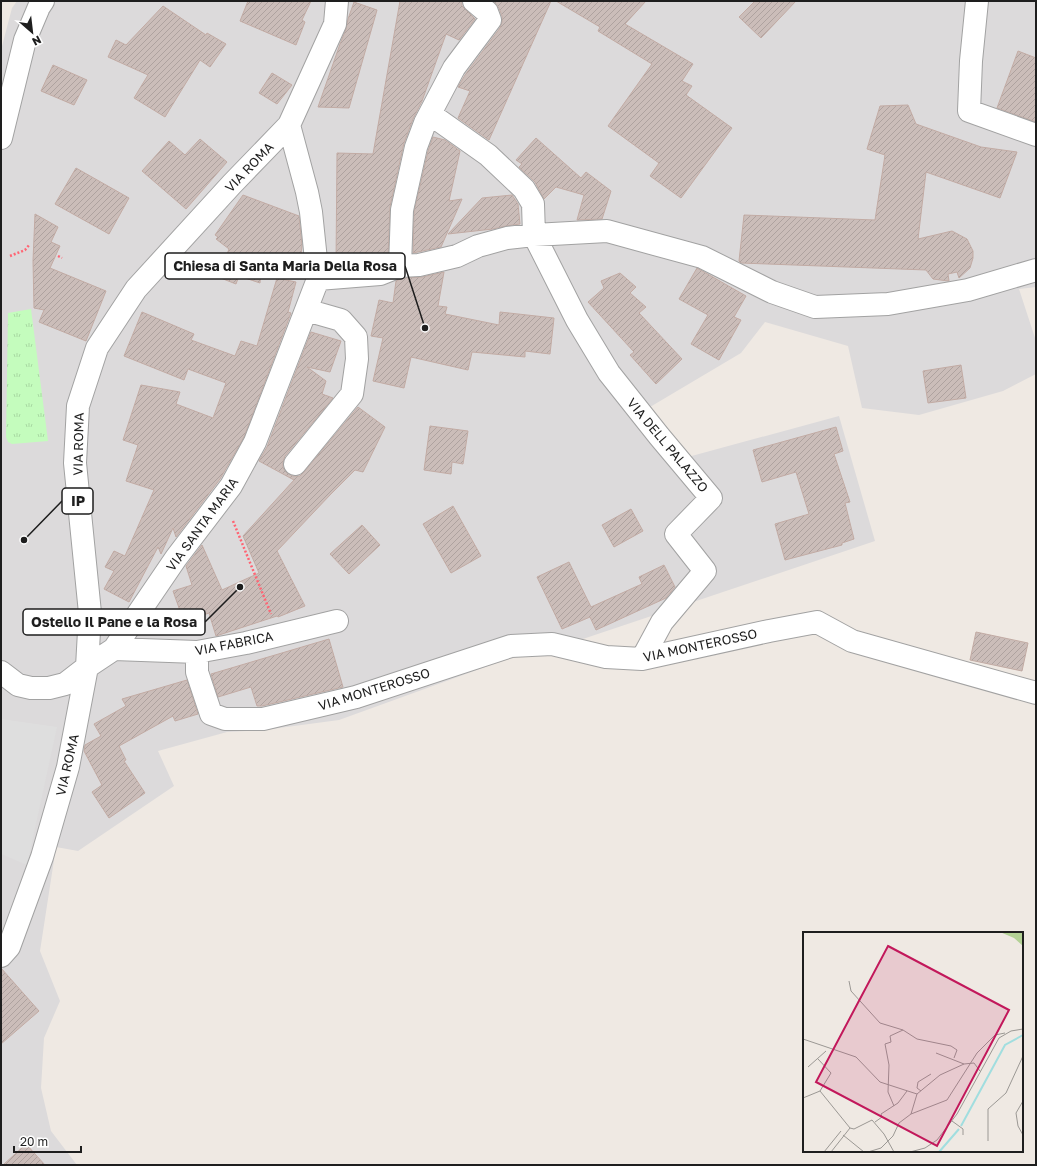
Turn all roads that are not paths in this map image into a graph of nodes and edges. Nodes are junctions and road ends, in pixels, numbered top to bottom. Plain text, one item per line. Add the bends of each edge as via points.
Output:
1 (43, 1) edge
2 (337, 1) edge
3 (474, 1) edge
4 (976, 1) edge
5 (430, 114) junction
6 (289, 126) junction
7 (1036, 135) edge
8 (1, 138) edge
9 (534, 235) junction
10 (400, 266) junction
11 (1036, 270) edge
12 (318, 279) junction
13 (306, 310) junction
14 (295, 464) dead end
15 (337, 621) dead end
16 (114, 649) junction
17 (197, 652) junction
18 (642, 659) junction
19 (87, 667) junction
20 (1, 672) edge
21 (1036, 693) edge
22 (1, 956) edge

1 - 8 street via 25,40
2 - 6 street, VIA ROMA via 335,24
3 - 5 street via 487,12 490,20 454,68
4 - 7 street via 969,111
5 - 9 street via 488,156 524,189 533,204
5 - 10 street via 416,147 402,210
6 - 12 street via 311,212
6 - 19 street, VIA ROMA via 136,289 97,348 78,406 75,463 90,613
9 - 10 street via 507,238 478,246 457,256 419,265
9 - 11 street via 607,231 702,257 772,292 815,307 888,304 968,290
9 - 18 street, VIA DELL PALAZZO via 577,320 609,373 711,498 676,534 705,571 662,622
10 - 12 street via 380,274
12 - 13 street, VIA SANTA MARIA
13 - 14 street via 341,320 356,337 357,359 352,394
13 - 16 street, VIA SANTA MARIA via 254,442 231,486 176,558
15 - 17 street, VIA FABRICA
16 - 17 street, VIA FABRICA
16 - 19 street
17 - 18 street, VIA MONTEROSSO via 197,672 211,714 225,719 263,719 356,697 511,646 552,644 606,657
18 - 21 street, VIA MONTEROSSO via 817,622 852,641
19 - 20 street via 65,684 49,688 18,685
19 - 22 street, VIA ROMA via 68,767 42,857 9,947

